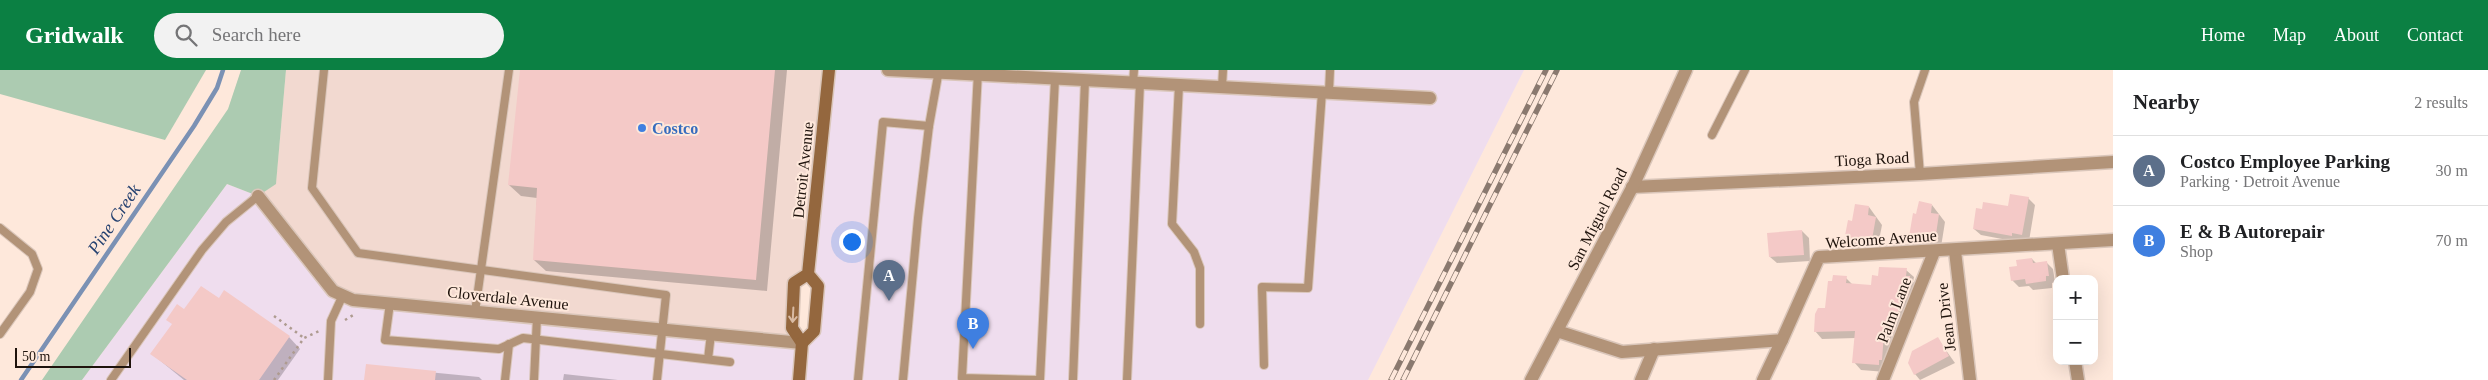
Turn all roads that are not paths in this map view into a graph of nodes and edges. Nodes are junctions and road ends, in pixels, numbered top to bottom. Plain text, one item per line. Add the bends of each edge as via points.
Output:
1 (324, 70) edge
2 (509, 70) edge
3 (829, 70) edge
4 (888, 70) edge
5 (1222, 70) edge
6 (1330, 70) edge
7 (1686, 70) edge
8 (1745, 70) edge
9 (1925, 70) edge
10 (938, 71) edge
11 (978, 72) edge
12 (1049, 76) edge
13 (1136, 78) edge
14 (1085, 80) junction
15 (1179, 85) junction
16 (1222, 87) junction
17 (1325, 92) junction
18 (1430, 98) dead end
19 (929, 126) junction
20 (1712, 135) dead end
21 (2113, 162) edge
22 (1920, 174) junction
23 (1632, 187) junction
24 (258, 196) joint
25 (0, 228) edge
26 (2113, 240) edge
27 (2058, 244) junction
28 (1955, 251) junction
29 (1934, 252) junction
30 (482, 269) junction
31 (808, 274) junction
32 (2062, 275) edge
33 (342, 296) junction
34 (390, 303) junction
35 (476, 312) junction
36 (536, 317) junction
37 (1200, 324) dead end
38 (662, 330) junction
39 (1557, 331) junction
40 (0, 334) edge
41 (711, 334) junction
42 (536, 339) junction
43 (1782, 340) junction
44 (802, 343) junction
45 (509, 344) junction
46 (1654, 349) junction
47 (659, 353) junction
48 (708, 359) junction
49 (730, 362) dead end
50 (1264, 365) dead end
51 (2076, 365) edge
52 (1891, 374) edge
53 (112, 380) edge
54 (328, 380) edge
55 (505, 380) edge
56 (534, 380) edge
57 (656, 380) edge
58 (799, 380) edge
59 (858, 380) edge
60 (903, 380) edge
61 (1040, 380) edge
62 (1074, 380) edge
63 (1127, 380) edge
64 (1531, 380) edge
65 (1641, 380) edge
66 (1763, 380) edge
67 (1884, 380) edge
68 (1970, 380) edge
69 (2078, 380) edge

1 - 30 lane via 312,188 358,253
2 - 30 lane
3 - 31 street, Detroit Avenue
4 - 10 street
5 - 16 lane
6 - 17 lane
7 - 23 street, San Miguel Road
8 - 20 lane
9 - 22 lane via 1914,102
10 - 11 street
10 - 19 lane
11 - 12 street
11 - 61 lane via 962,378
12 - 14 street
12 - 61 lane
13 - 14 street
13 - 15 street
13 - 63 lane
14 - 62 lane
15 - 16 street
15 - 37 lane via 1172,224 1194,252 1200,268
16 - 17 street
17 - 18 street
17 - 50 lane via 1308,288 1262,287
19 - 59 lane via 883,122
19 - 60 lane
21 - 22 street, Tioga Road
22 - 23 street, Tioga Road
23 - 39 street, San Miguel Road
24 - 33 street, Cloverdale Avenue via 324,282
24 - 53 lane via 226,222 202,250
25 - 40 lane via 32,254 38,269 30,292
26 - 27 street, Welcome Avenue
27 - 28 street, Welcome Avenue
27 - 32 street
28 - 29 street, Welcome Avenue
28 - 68 street, Jean Drive
29 - 43 street, Welcome Avenue via 1819,257
29 - 52 street, Palm Lane
30 - 35 lane
30 - 38 lane via 666,295
31 - 44 street, Detroit Avenue via 818,286 814,331
31 -> 44 street, Detroit Avenue via 794,283 792,328
33 - 34 street, Cloverdale Avenue
33 - 54 lane via 330,321
34 - 35 street, Cloverdale Avenue
34 - 45 lane via 385,340 499,349
35 - 36 street, Cloverdale Avenue
36 - 38 street, Cloverdale Avenue
36 - 42 lane
38 - 41 street, Cloverdale Avenue
38 - 47 lane
39 - 46 street via 1622,352
39 - 64 street, San Miguel Road
41 - 44 street, Cloverdale Avenue
41 - 48 lane
42 - 45 lane via 523,338
42 - 47 lane
42 - 56 lane
43 - 46 street
43 - 66 street
44 - 58 street, Detroit Avenue
45 - 55 lane
46 - 65 street
47 - 48 lane
47 - 57 lane
48 - 49 lane
51 - 69 street
52 - 67 street, Palm Lane

